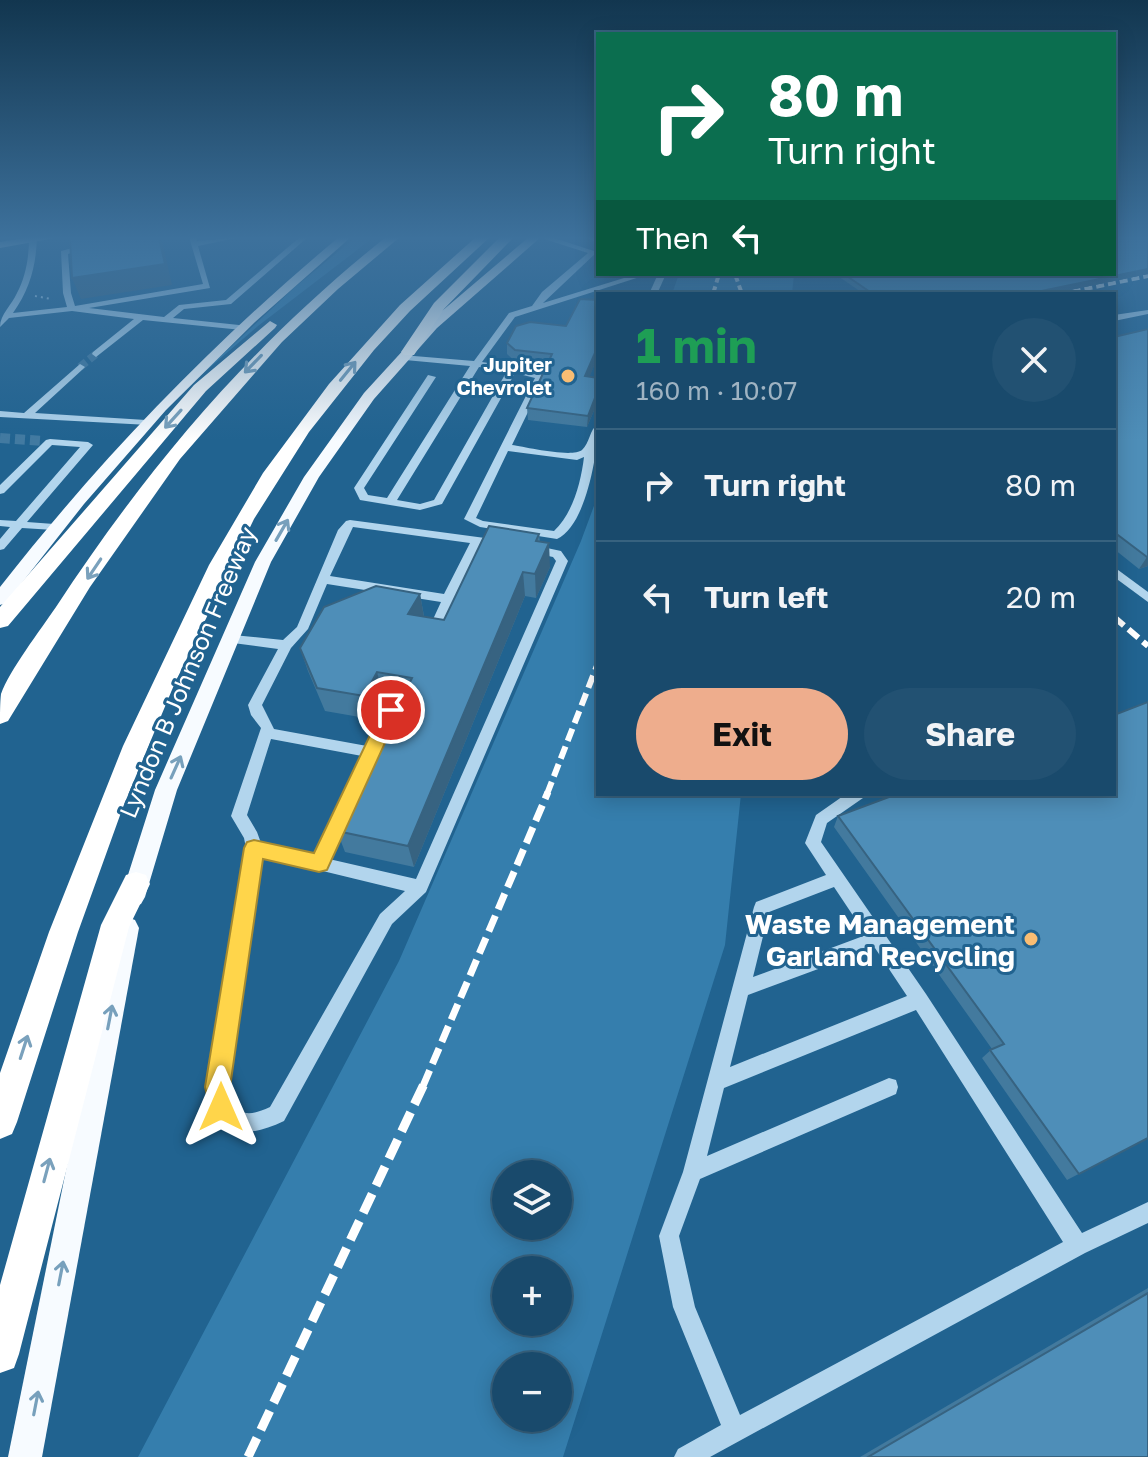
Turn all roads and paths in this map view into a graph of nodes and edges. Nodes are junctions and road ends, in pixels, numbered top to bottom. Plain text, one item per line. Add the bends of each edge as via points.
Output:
1 (14, 305) edge
2 (71, 305) edge
3 (96, 305) edge
4 (194, 305) edge
5 (266, 305) edge
6 (294, 305) edge
7 (312, 305) edge
8 (408, 305) edge
9 (440, 305) edge
10 (456, 305) edge
11 (537, 305) edge
12 (547, 305) edge
13 (72, 309) junction
14 (534, 309) junction
15 (1148, 312) edge
16 (8, 316) junction
17 (142, 316) junction
18 (168, 318) junction
19 (1116, 318) edge
20 (0, 324) edge
21 (239, 328) junction
22 (96, 354) tunnel mouth
23 (407, 354) junction
24 (476, 364) junction
25 (80, 367) tunnel mouth
26 (513, 369) junction
27 (431, 377) dead end
28 (0, 414) edge
29 (26, 416) junction
30 (146, 423) junction
31 (596, 432) edge
32 (506, 445) junction
33 (589, 450) junction
34 (3, 487) edge
35 (390, 502) junction
36 (0, 523) edge
37 (18, 524) junction
38 (54, 527) junction
39 (477, 541) junction
40 (0, 546) edge
41 (1116, 573) edge
42 (323, 579) junction
43 (1148, 598) edge
44 (0, 599) edge
45 (448, 599) junction
46 (0, 621) edge
47 (435, 628) edge
48 (233, 639) junction
49 (286, 645) junction
50 (391, 710) dead end
51 (0, 715) edge
52 (266, 733) junction
53 (371, 752) junction
54 (855, 796) edge
55 (254, 848) junction
56 (319, 863) junction
57 (837, 878) junction
58 (136, 884) junction
59 (420, 887) junction
60 (878, 939) junction
61 (739, 990) junction
62 (920, 1000) junction
63 (716, 1082) junction
64 (889, 1087) dead end
65 (0, 1122) edge
66 (693, 1172) junction
67 (1148, 1212) edge
68 (1078, 1246) junction
69 (0, 1354) edge
70 (734, 1429) junction
71 (25, 1457) edge
72 (686, 1457) edge

1 - 16 street
2 - 13 street
3 - 13 street
4 - 18 street
5 - 21 main road
6 -> 46 highway via 200,388
7 -> 51 highway via 218,400 162,471
65 -> 8 highway, Lyndon B Johnson Freeway via 71,907 111,805 220,564 269,479 348,370
9 - 23 highway
10 - 23 main road, Lyndon B Johnson Freeway
11 - 14 street
12 - 14 street
13 - 16 street
13 - 17 street
14 - 24 street via 512,315
15 - 19 street
16 - 20 street
17 - 18 street
17 - 22 street
18 - 21 street
21 - 30 main road
23 - 24 street
48 -> 23 main road, Lyndon B Johnson Freeway via 263,562 312,477 369,396
24 - 26 street
24 - 35 street
25 - 29 street
26 - 32 street via 540,377
26 - 35 street via 438,502 420,507
27 - 35 street via 359,488 364,498
28 - 29 street
29 - 30 street
30 - 38 main road
31 - 33 street
32 - 33 street via 577,457
32 - 33 street via 470,519 557,535 567,526 590,464
34 - 37 street via 46,442 88,445
36 - 37 street
37 - 38 street
37 - 40 street
38 - 44 main road
39 - 42 street via 350,523
39 - 45 street
39 - 59 street via 557,554 562,561
41 - 43 street
42 - 45 street
42 - 49 street via 302,629
45 - 47 street
48 - 49 street
58 -> 48 main road, Lyndon B Johnson Freeway via 166,790
49 - 52 street via 255,705 268,727
50 - 53 street
52 - 53 street
52 - 55 street via 239,816
53 - 56 street
54 - 57 street via 821,819 813,843
55 - 56 street
55 - 59 street via 217,1087 221,1107 232,1121 249,1124 277,1114 386,919
56 - 59 street
57 - 60 street
57 - 61 street via 762,907
69 -> 58 highway via 115,925
71 -> 58 main road, Lyndon B Johnson Freeway
60 - 61 street
60 - 62 street
61 - 63 street
62 - 63 street
62 - 68 street
63 - 66 street
64 - 66 street
66 - 70 street via 669,1236 684,1307
67 - 68 street
68 - 70 street
70 - 72 street

